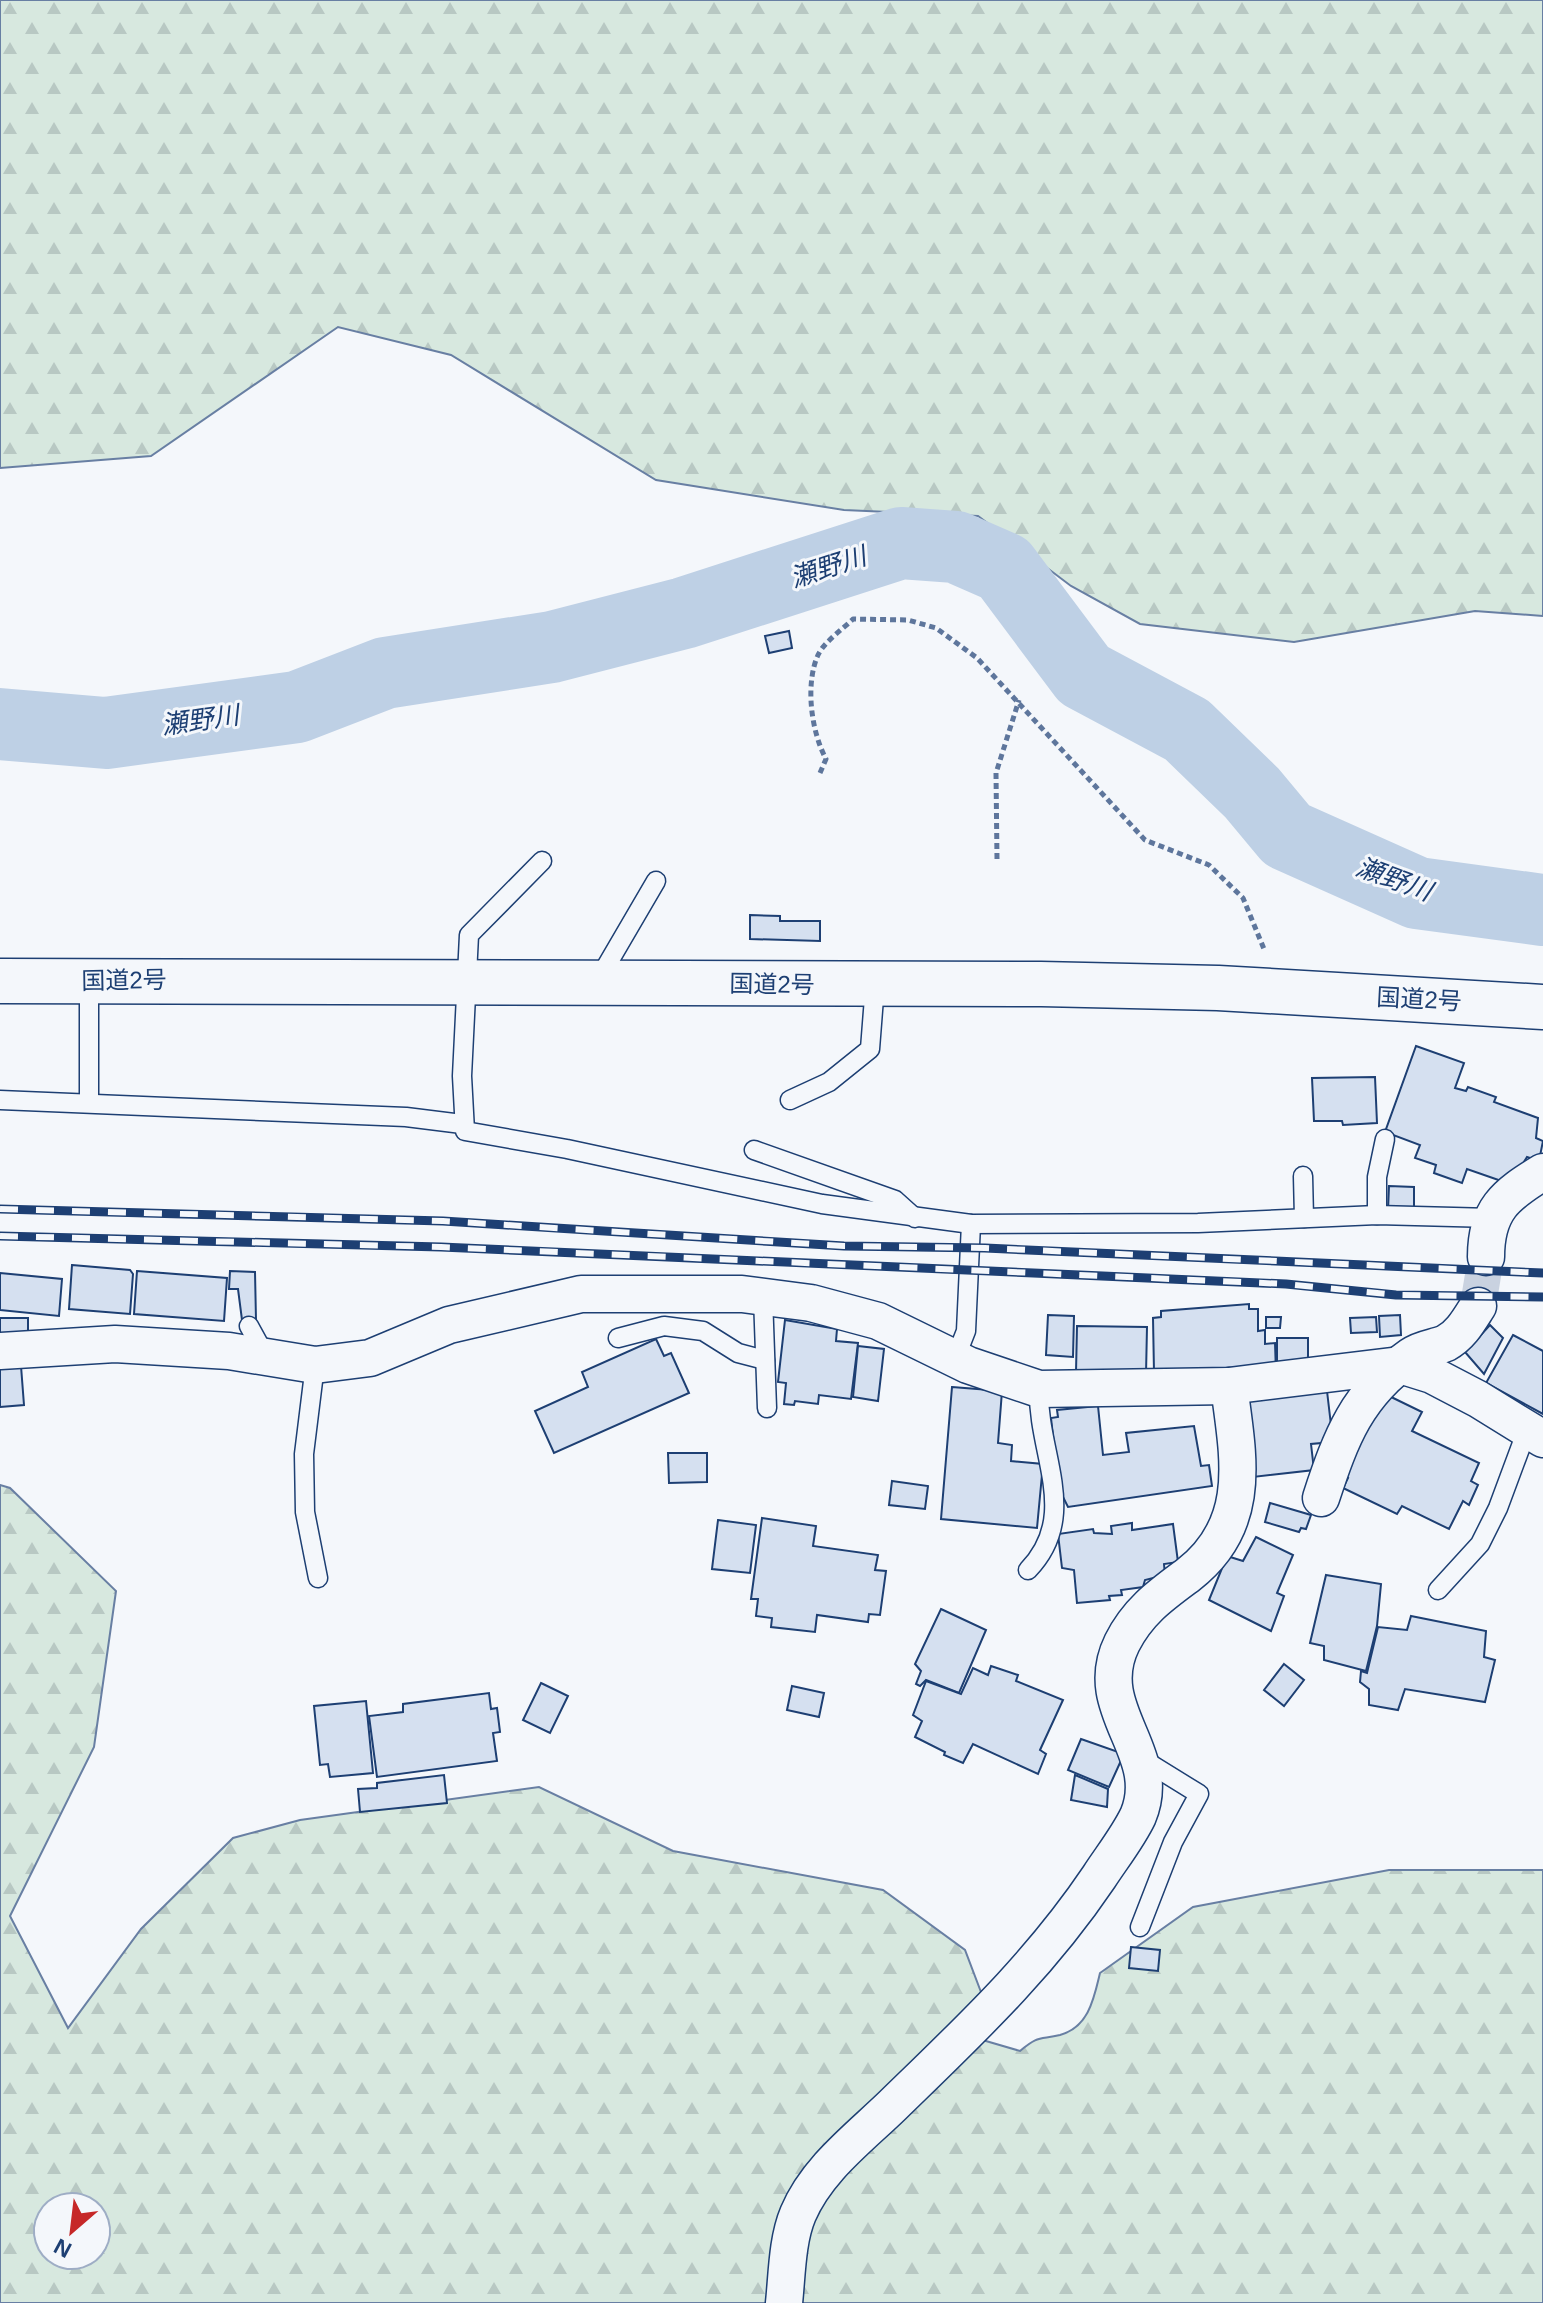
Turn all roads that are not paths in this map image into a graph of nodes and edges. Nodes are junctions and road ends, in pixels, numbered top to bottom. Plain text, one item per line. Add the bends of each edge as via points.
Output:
1 (542, 861) dead end
2 (656, 881) dead end
3 (89, 980) junction
4 (0, 981) edge
5 (467, 981) junction
6 (597, 983) junction
7 (875, 985) junction
8 (1543, 1007) edge
9 (0, 1100) edge
10 (790, 1100) dead end
11 (89, 1102) junction
12 (462, 1124) junction
13 (1385, 1139) dead end
14 (754, 1150) dead end
15 (1543, 1172) edge
16 (1303, 1176) dead end
17 (1377, 1215) junction
18 (915, 1218) junction
19 (1304, 1218) junction
20 (1492, 1218) junction
21 (971, 1224) junction
22 (1486, 1257) tunnel mouth
23 (763, 1297) junction
24 (1478, 1306) tunnel mouth
25 (618, 1338) dead end
26 (0, 1351) edge
27 (955, 1359) junction
28 (765, 1360) junction
29 (315, 1365) junction
30 (1400, 1365) junction
31 (1229, 1386) junction
32 (1039, 1389) junction
33 (767, 1408) dead end
34 (1535, 1434) edge
35 (1321, 1498) dead end
36 (1028, 1570) dead end
37 (318, 1578) dead end
38 (1438, 1590) dead end
39 (1139, 1757) junction
40 (1140, 1927) dead end
41 (784, 2303) edge

1 - 5 lane via 475,925 469,935
2 - 6 lane
3 - 4 highway, 国道2号
3 - 5 highway, 国道2号
3 - 11 lane
5 - 6 highway, 国道2号
5 - 12 lane
6 - 7 highway, 国道2号
7 - 8 highway, 国道2号 via 1266,990
7 - 10 lane via 870,1049 829,1082
9 - 11 lane
11 - 12 lane
12 - 18 lane via 465,1131
13 - 17 lane
14 - 18 lane via 895,1200
15 - 20 street via 1513,1190
16 - 19 lane
17 - 19 lane
17 - 20 lane
18 - 21 lane
19 - 21 lane
20 - 22 street via 1486,1227
21 - 27 lane via 966,1331
23 - 27 street via 878,1321
23 - 28 lane
23 - 29 street via 581,1294 449,1325 370,1358
24 - 30 street via 1464,1329 1446,1343 1414,1353
25 - 28 lane via 664,1326 703,1331 738,1353
26 - 29 street via 115,1344 229,1351 257,1341
27 - 32 street
28 - 33 lane
29 - 37 lane via 304,1454 305,1512
30 - 31 street
30 - 34 street via 1432,1375
30 - 35 street via 1376,1383 1356,1411
31 - 32 street
31 - 39 street via 1239,1485 1234,1512 1201,1563 1139,1615 1121,1644 1111,1678
32 - 36 lane via 1055,1521 1051,1539
34 - 38 lane via 1480,1544
39 - 40 lane via 1199,1794 1173,1842
39 - 41 street via 1144,1774 1138,1815 1062,1928 997,2005 820,2176 797,2215

